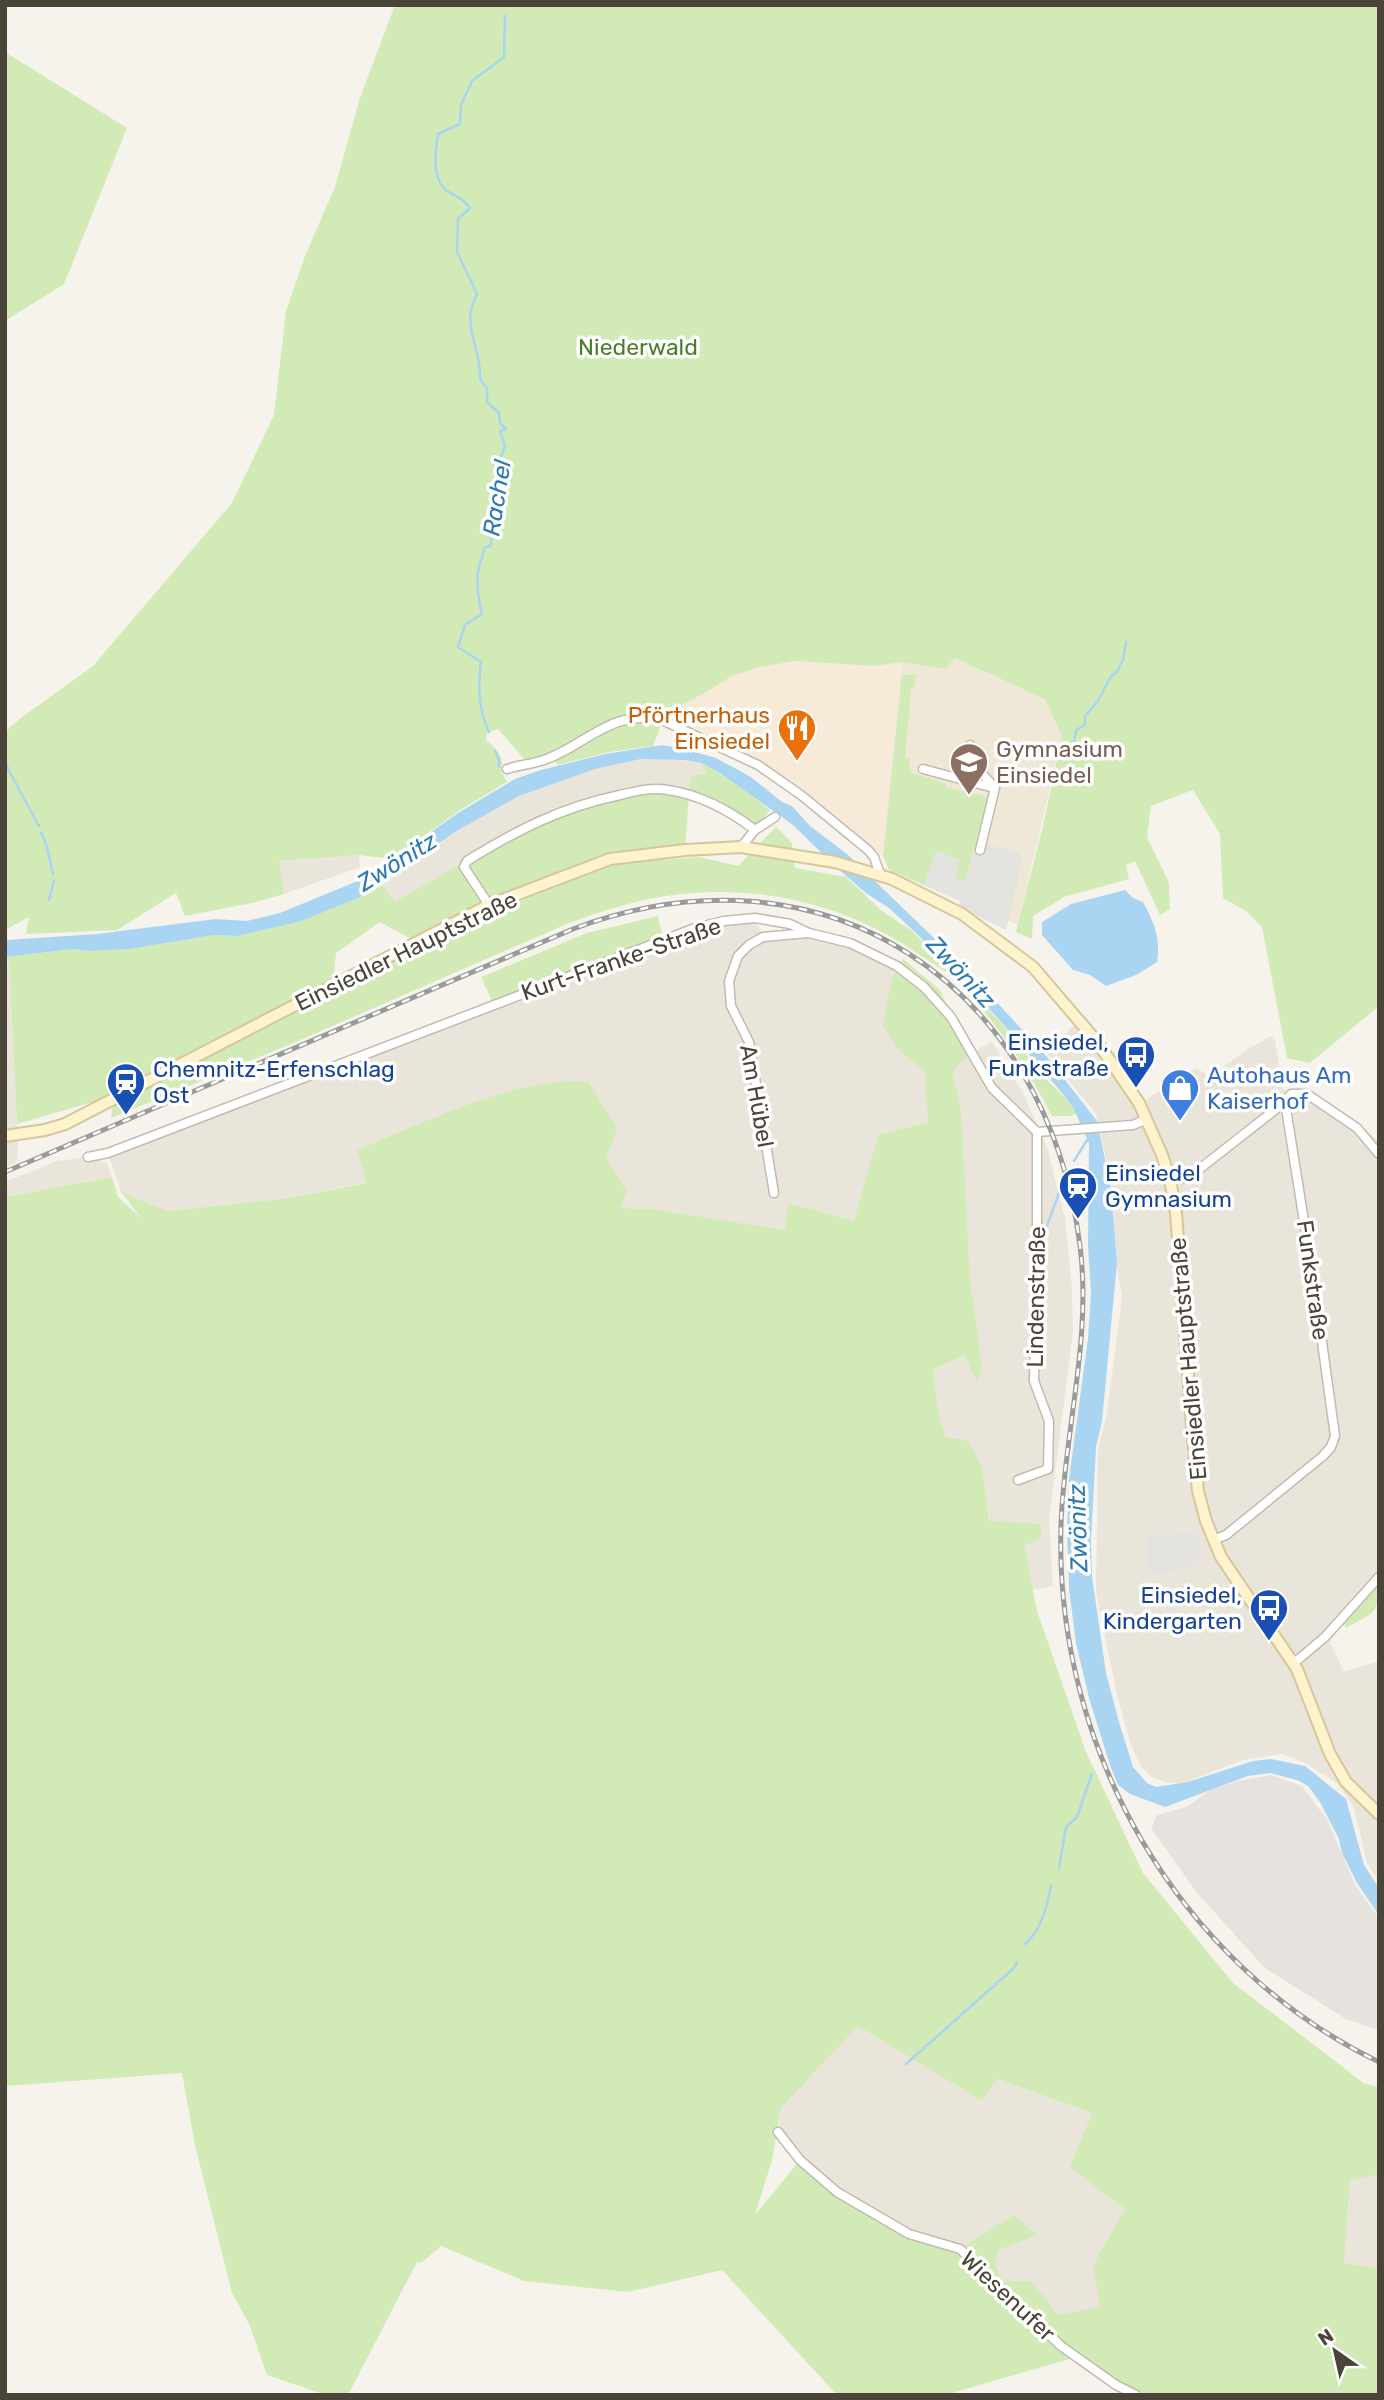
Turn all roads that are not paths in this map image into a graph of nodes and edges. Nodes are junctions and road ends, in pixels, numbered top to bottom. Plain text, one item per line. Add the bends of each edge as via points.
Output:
1 (970, 746) dead end
2 (506, 769) dead end
3 (923, 769) dead end
4 (995, 788) junction
5 (775, 817) dead end
6 (755, 830) junction
7 (741, 847) junction
8 (980, 850) dead end
9 (880, 874) junction
10 (489, 905) junction
11 (809, 933) junction
12 (1285, 1102) junction
13 (1147, 1119) junction
14 (1037, 1132) junction
15 (5, 1136) edge
16 (1379, 1154) edge
17 (88, 1157) dead end
18 (1170, 1180) junction
19 (774, 1194) dead end
20 (1018, 1480) dead end
21 (1213, 1540) junction
22 (1379, 1577) edge
23 (1294, 1664) junction
24 (1379, 1814) edge
25 (778, 2132) dead end
26 (1136, 2395) edge

1 - 4 street via 970,760
2 - 9 street via 544,760 607,725 627,719 656,719 758,765 868,850
3 - 4 street
4 - 8 street
5 - 6 street
6 - 7 street
6 - 10 street via 701,798 668,790 607,797 537,820 467,860 464,867
7 - 9 main road, Einsiedler Hauptstraße
7 - 10 main road, Einsiedler Hauptstraße via 610,859
9 - 13 main road, Einsiedler Hauptstraße via 962,914 1033,967 1098,1043
10 - 15 main road, Einsiedler Hauptstraße via 65,1124
11 - 14 street, Kurt-Franke-Straße via 849,943 897,966 924,987 951,1017 992,1088
11 - 17 street, Kurt-Franke-Straße via 790,924 755,918 695,928
11 - 19 street, Am Hübel via 763,937 749,945 738,956 730,981 731,1006 749,1042
12 - 16 street via 1292,1094 1307,1094 1357,1128
12 - 18 street via 1188,1178
12 - 21 street, Funkstraße via 1335,1436 1323,1456 1226,1535
13 - 14 street via 1133,1125
13 - 18 main road, Einsiedler Hauptstraße
14 - 20 street, Lindenstraße via 1034,1381 1049,1421 1048,1469
18 - 21 main road, Einsiedler Hauptstraße via 1177,1213 1198,1491
21 - 23 main road, Einsiedler Hauptstraße
22 - 23 street
23 - 24 main road, Einsiedler Hauptstraße via 1330,1754 1346,1782
25 - 26 street, Wiesenufer via 800,2160 837,2192 909,2234 960,2249 1061,2346

